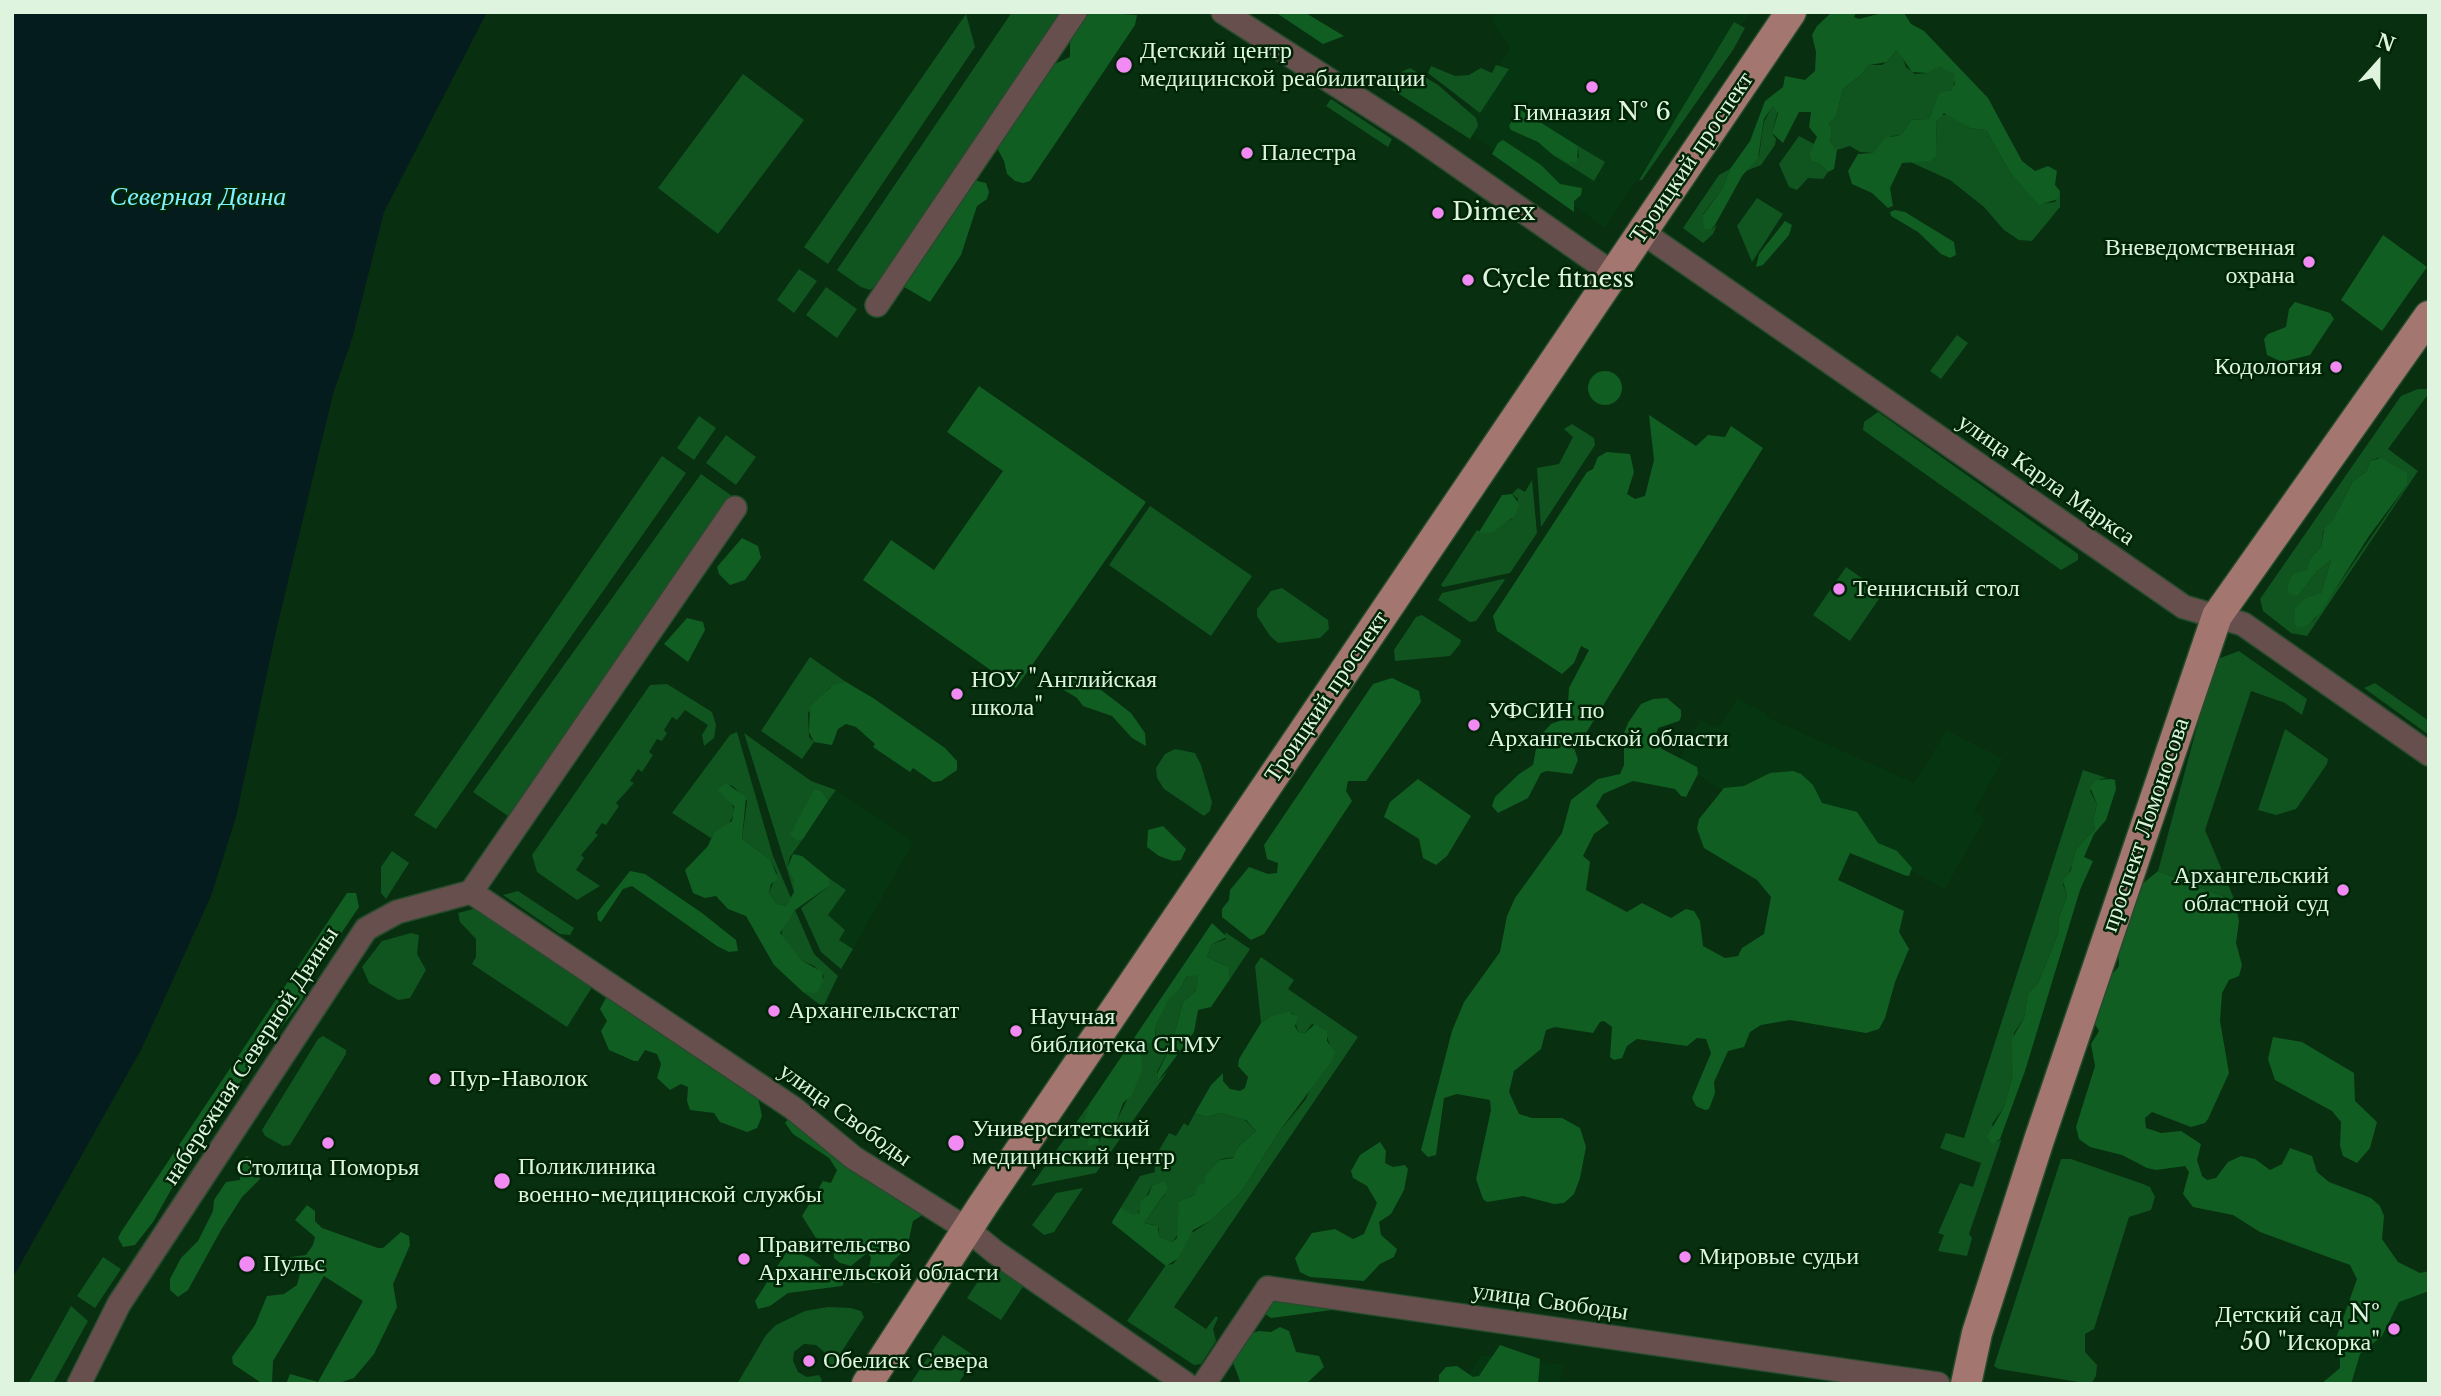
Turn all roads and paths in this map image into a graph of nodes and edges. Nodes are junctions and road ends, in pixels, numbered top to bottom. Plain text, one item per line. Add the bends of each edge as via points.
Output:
1 (1075, 12) edge
2 (1223, 12) edge
3 (1791, 12) edge
4 (1642, 232) junction
5 (1612, 274) junction
6 (877, 305) dead end
7 (2429, 316) edge
8 (735, 508) dead end
9 (2217, 616) junction
10 (2429, 754) edge
11 (471, 892) junction
12 (967, 1229) junction
13 (79, 1384) edge
14 (867, 1384) edge
15 (1186, 1384) edge
16 (1204, 1384) edge
17 (1938, 1384) edge
18 (1966, 1384) edge

1 - 6 street
2 - 5 street via 1410,132
3 - 4 main road, Троицкий проспект
4 - 5 main road, Троицкий проспект
4 - 9 street, улица Карла Маркса via 2184,607
5 - 12 main road, Троицкий проспект
7 - 9 main road, проспект Ломоносова
8 - 11 street
9 - 10 street, улица Карла Маркса via 2243,624
9 - 18 main road, проспект Ломоносова via 2034,1154 1977,1333
11 - 12 street, улица Свободы via 793,1108 854,1158
11 - 13 street, набережная Северной Двины via 397,912 366,929 119,1304
12 - 14 main road, Троицкий проспект
12 - 15 street, улица Свободы
16 - 17 street, улица Свободы via 1268,1288

